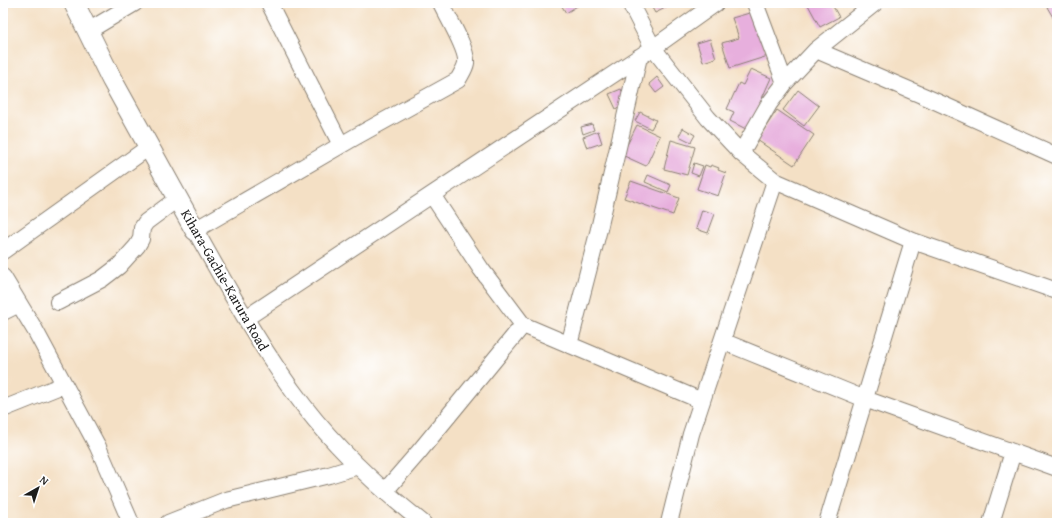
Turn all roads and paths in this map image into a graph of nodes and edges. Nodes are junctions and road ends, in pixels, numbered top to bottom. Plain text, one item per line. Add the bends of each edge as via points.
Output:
1 (74, 3) edge
2 (135, 3) edge
3 (269, 3) edge
4 (441, 3) edge
5 (630, 3) edge
6 (716, 3) edge
7 (755, 3) edge
8 (875, 3) edge
9 (88, 32) junction
10 (654, 48) junction
11 (816, 50) junction
12 (639, 57) junction
13 (785, 82) junction
14 (341, 145) junction
15 (149, 147) junction
16 (741, 153) junction
17 (1057, 156) edge
18 (775, 181) junction
19 (432, 195) junction
20 (178, 199) junction
21 (195, 230) junction
22 (913, 241) junction
23 (3, 252) edge
24 (3, 277) edge
25 (1057, 291) edge
26 (58, 302) dead end
27 (19, 304) junction
28 (3, 312) edge
29 (246, 318) junction
30 (523, 325) junction
31 (722, 341) junction
32 (569, 345) junction
33 (63, 385) junction
34 (865, 399) junction
35 (702, 401) junction
36 (3, 409) edge
37 (1013, 452) junction
38 (358, 466) junction
39 (1057, 468) edge
40 (385, 491) junction
41 (131, 523) edge
42 (168, 523) edge
43 (423, 523) edge
44 (669, 523) edge
45 (827, 523) edge
46 (991, 523) edge

1 - 9 main road, Kihara-Gachie-Karura Road
2 - 9 street
3 - 14 street
4 - 14 street via 464,50 466,62 458,80
5 - 10 street
6 - 10 street
7 - 13 street
8 - 11 street
9 - 15 main road, Kihara-Gachie-Karura Road
10 - 12 street
10 - 16 street via 708,118
11 - 13 street
11 - 17 street
12 - 19 street
12 - 32 street
13 - 16 street via 769,104
14 - 21 street
15 - 20 main road, Kihara-Gachie-Karura Road
15 - 23 street
16 - 18 street
18 - 22 street
18 - 31 street
19 - 29 street
19 - 30 street via 481,269
20 - 21 main road, Kihara-Gachie-Karura Road
20 - 26 street via 146,222 137,246 120,266 102,279
21 - 29 street, Kihara-Gachie-Karura Road
22 - 25 street
22 - 34 street
24 - 27 street
27 - 28 street
27 - 33 street
29 - 38 street, Kihara-Gachie-Karura Road via 278,370 305,406
30 - 32 street
30 - 40 street
31 - 34 street
31 - 35 street
32 - 35 street
33 - 36 street
33 - 41 street via 98,448
34 - 37 street
34 - 45 street
35 - 44 street via 691,434
37 - 39 street
37 - 46 street
38 - 40 street, Kihara-Gachie-Karura Road
38 - 42 street via 226,500
40 - 43 street, Kihara-Gachie-Karura Road

